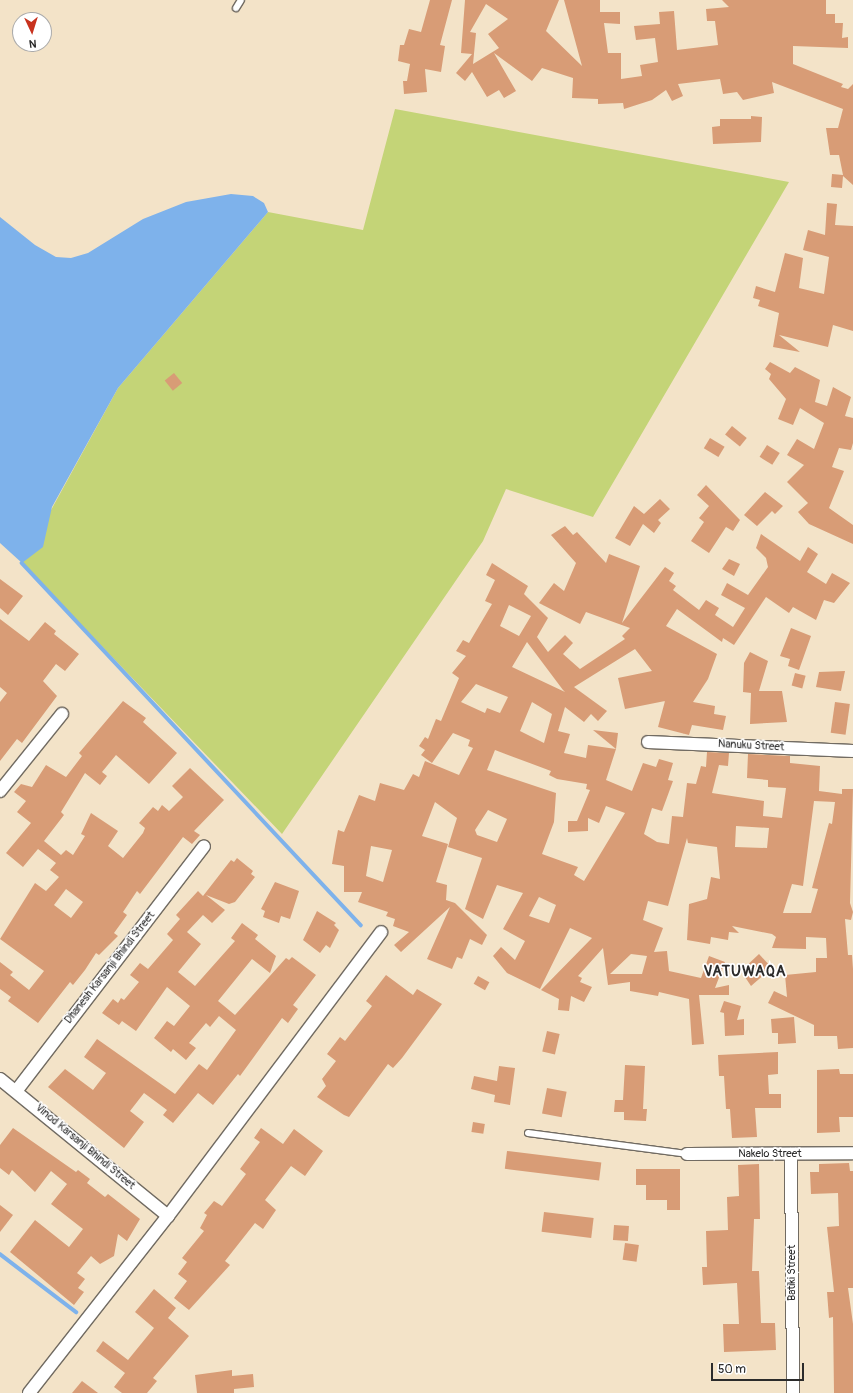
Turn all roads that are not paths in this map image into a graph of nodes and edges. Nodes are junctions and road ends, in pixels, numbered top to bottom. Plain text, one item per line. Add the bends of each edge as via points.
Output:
1 (241, 0) edge
2 (236, 8) dead end
3 (62, 714) dead end
4 (648, 742) dead end
5 (853, 751) edge
6 (0, 790) edge
7 (204, 846) dead end
8 (381, 932) dead end
9 (0, 1079) edge
10 (17, 1090) junction
11 (528, 1133) dead end
12 (853, 1153) edge
13 (687, 1154) joint
14 (791, 1154) junction
15 (168, 1216) junction
16 (29, 1393) edge
17 (793, 1393) edge

1 - 2 lane
3 - 6 street
4 - 5 street, Nanuku Street
7 - 10 street, Dhanesh Karsanji Bhindi Street
8 - 15 street
9 - 10 street, Vinod Karsanji Bhindi Street
10 - 15 street, Vinod Karsanji Bhindi Street
11 - 13 lane
12 - 14 street, Nakelo Street
13 - 14 street, Nakelo Street
14 - 17 street, Batiki Street
15 - 16 street

